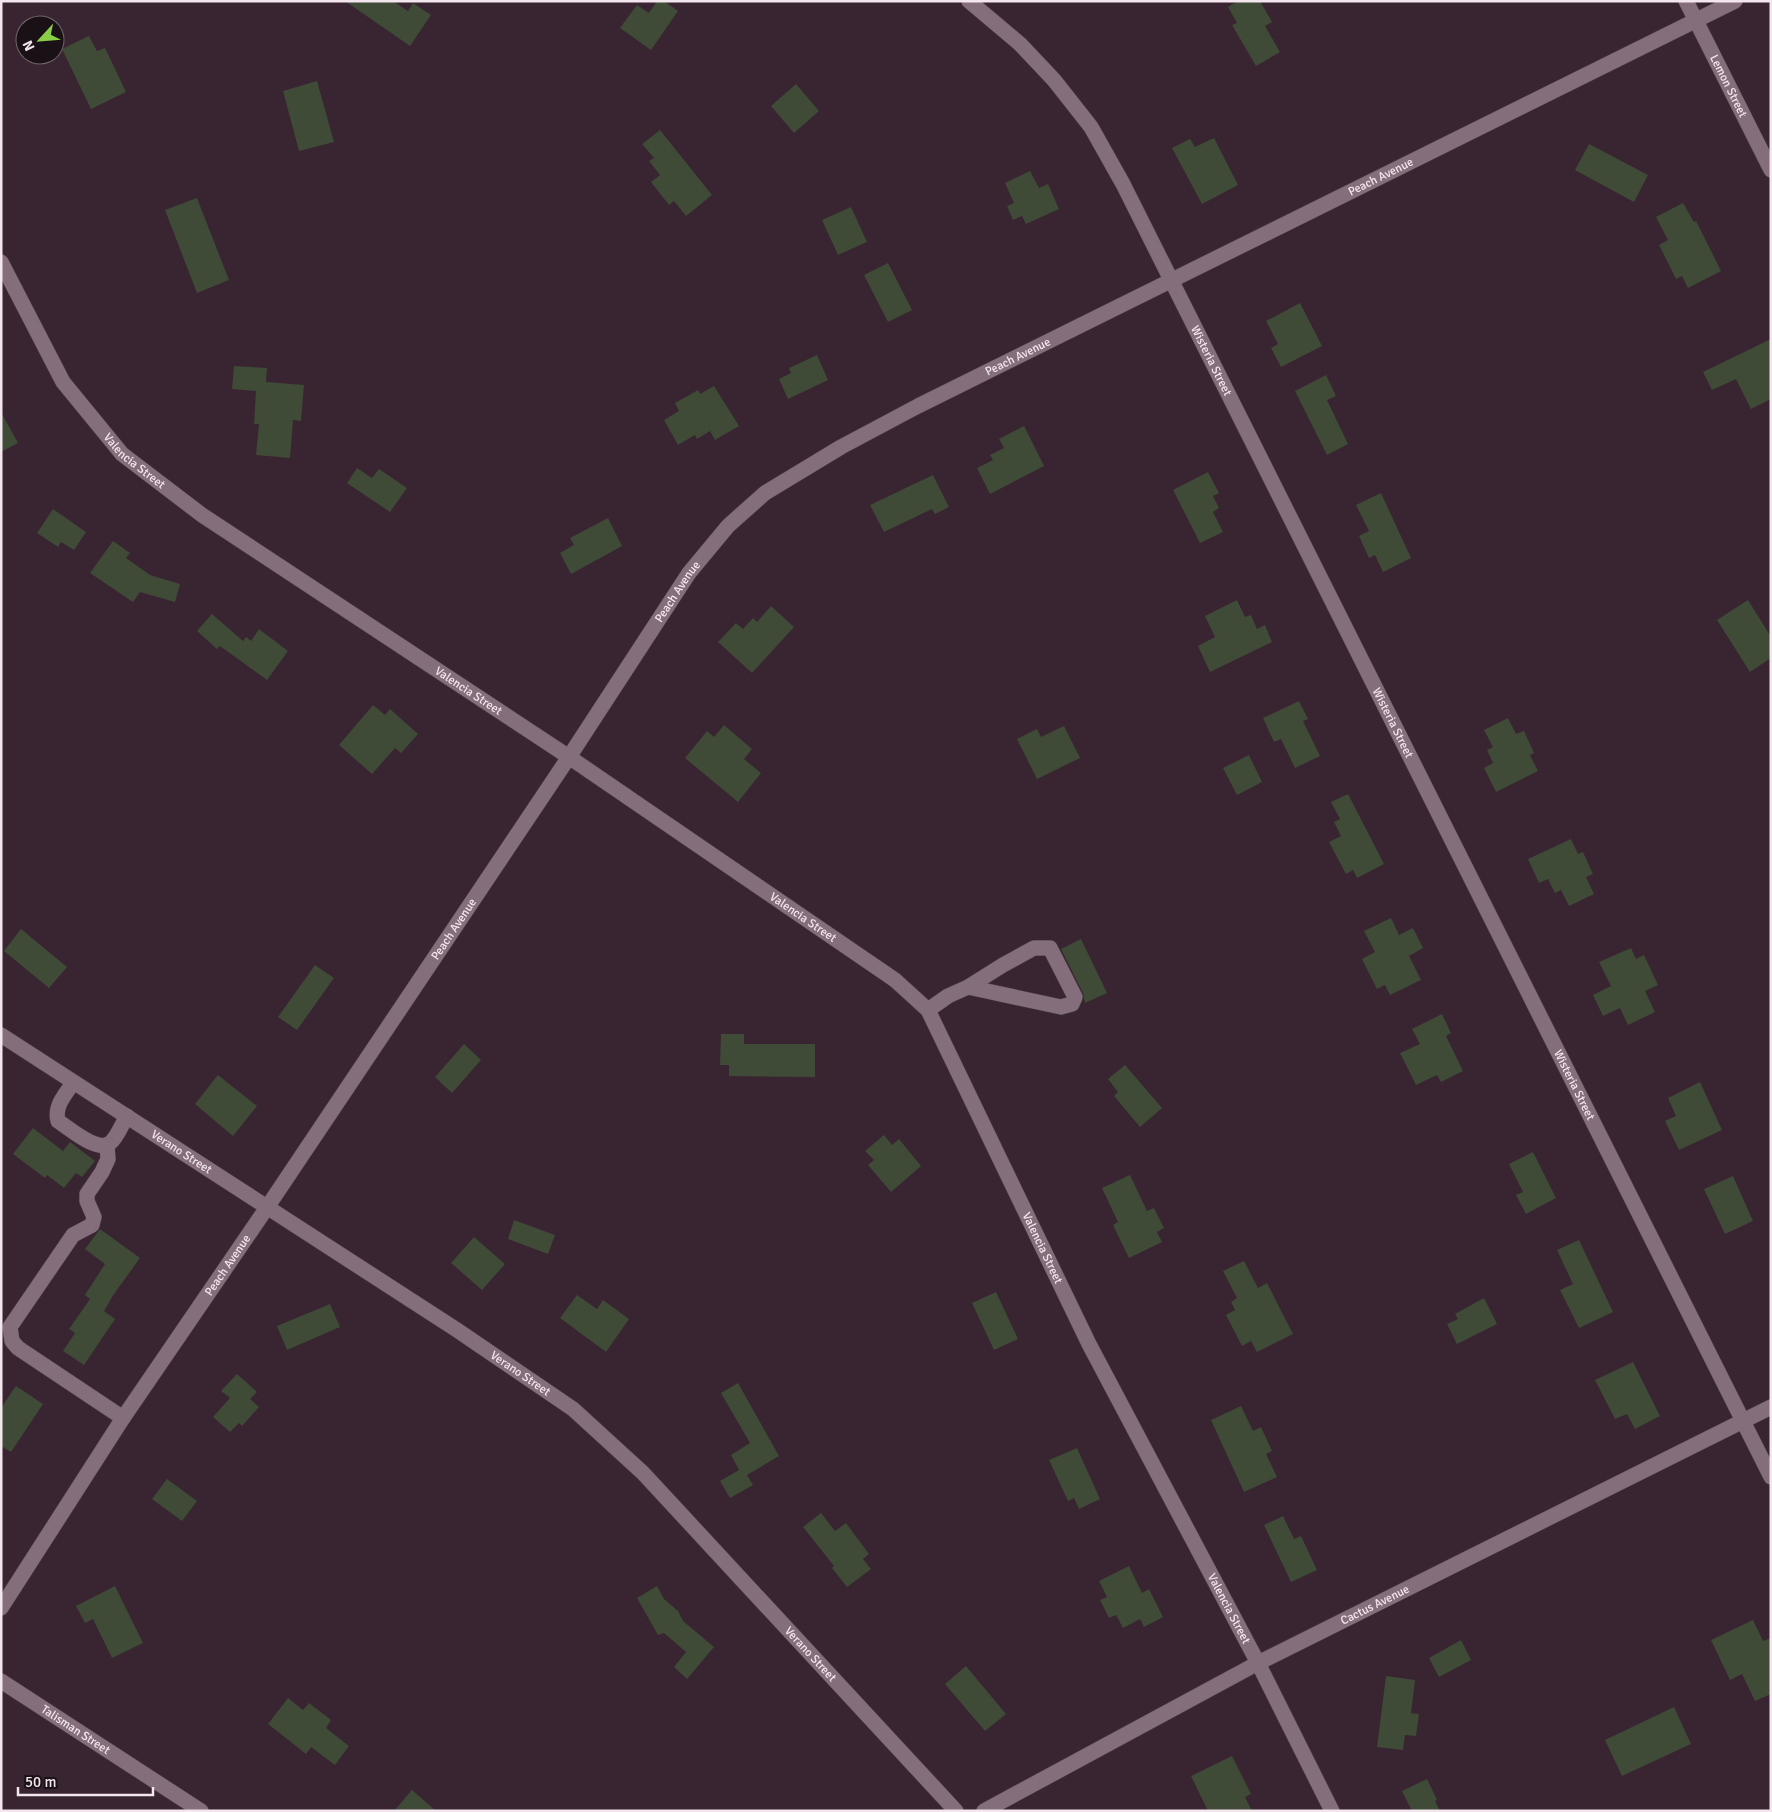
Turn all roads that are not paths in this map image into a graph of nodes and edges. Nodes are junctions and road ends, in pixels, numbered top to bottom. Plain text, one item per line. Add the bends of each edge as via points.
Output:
1 (969, 1) edge
2 (1686, 1) edge
3 (1735, 1) edge
4 (1696, 21) junction
5 (1771, 170) edge
6 (1, 262) edge
7 (1172, 282) junction
8 (569, 757) junction
9 (968, 987) junction
10 (928, 1010) junction
11 (1, 1035) edge
12 (73, 1083) junction
13 (127, 1116) junction
14 (107, 1145) junction
15 (268, 1206) junction
16 (1771, 1407) edge
17 (123, 1418) junction
18 (1742, 1420) junction
19 (1771, 1477) edge
20 (1, 1608) edge
21 (1258, 1663) junction
22 (1, 1681) edge
23 (200, 1811) edge
24 (956, 1811) edge
25 (984, 1811) edge
26 (1332, 1811) edge

1 - 7 street, Wisteria Street via 1020,44 1091,127
2 - 4 street, Lemon Street
3 - 4 street, Peach Avenue
4 - 5 street, Lemon Street
4 - 7 street, Peach Avenue
6 - 8 street, Valencia Street via 63,382 122,454 202,515
7 - 8 street, Peach Avenue via 918,406 765,493 728,526 688,573
7 - 18 street, Wisteria Street
8 - 10 street, Valencia Street via 895,980
8 - 15 street, Peach Avenue
9 - 9 street via 1034,948 1050,948 1075,997 1072,1004 1061,1007
9 - 10 street
10 - 21 street, Valencia Street via 1089,1344
11 - 12 street, Verano Street
12 - 13 street, Verano Street
12 - 14 street via 56,1112 58,1121 93,1144
13 - 14 street
13 - 15 street, Verano Street
14 - 17 street via 108,1159 87,1194 94,1217 92,1225 73,1235 10,1327 12,1341 18,1348
15 - 17 street, Peach Avenue
15 - 24 street, Verano Street via 573,1409 643,1472
16 - 18 street, Cactus Avenue
17 - 20 street, Peach Avenue
18 - 19 street, Wisteria Street
18 - 21 street, Cactus Avenue
21 - 25 street, Cactus Avenue
21 - 26 street, Valencia Street
22 - 23 street, Talisman Street

